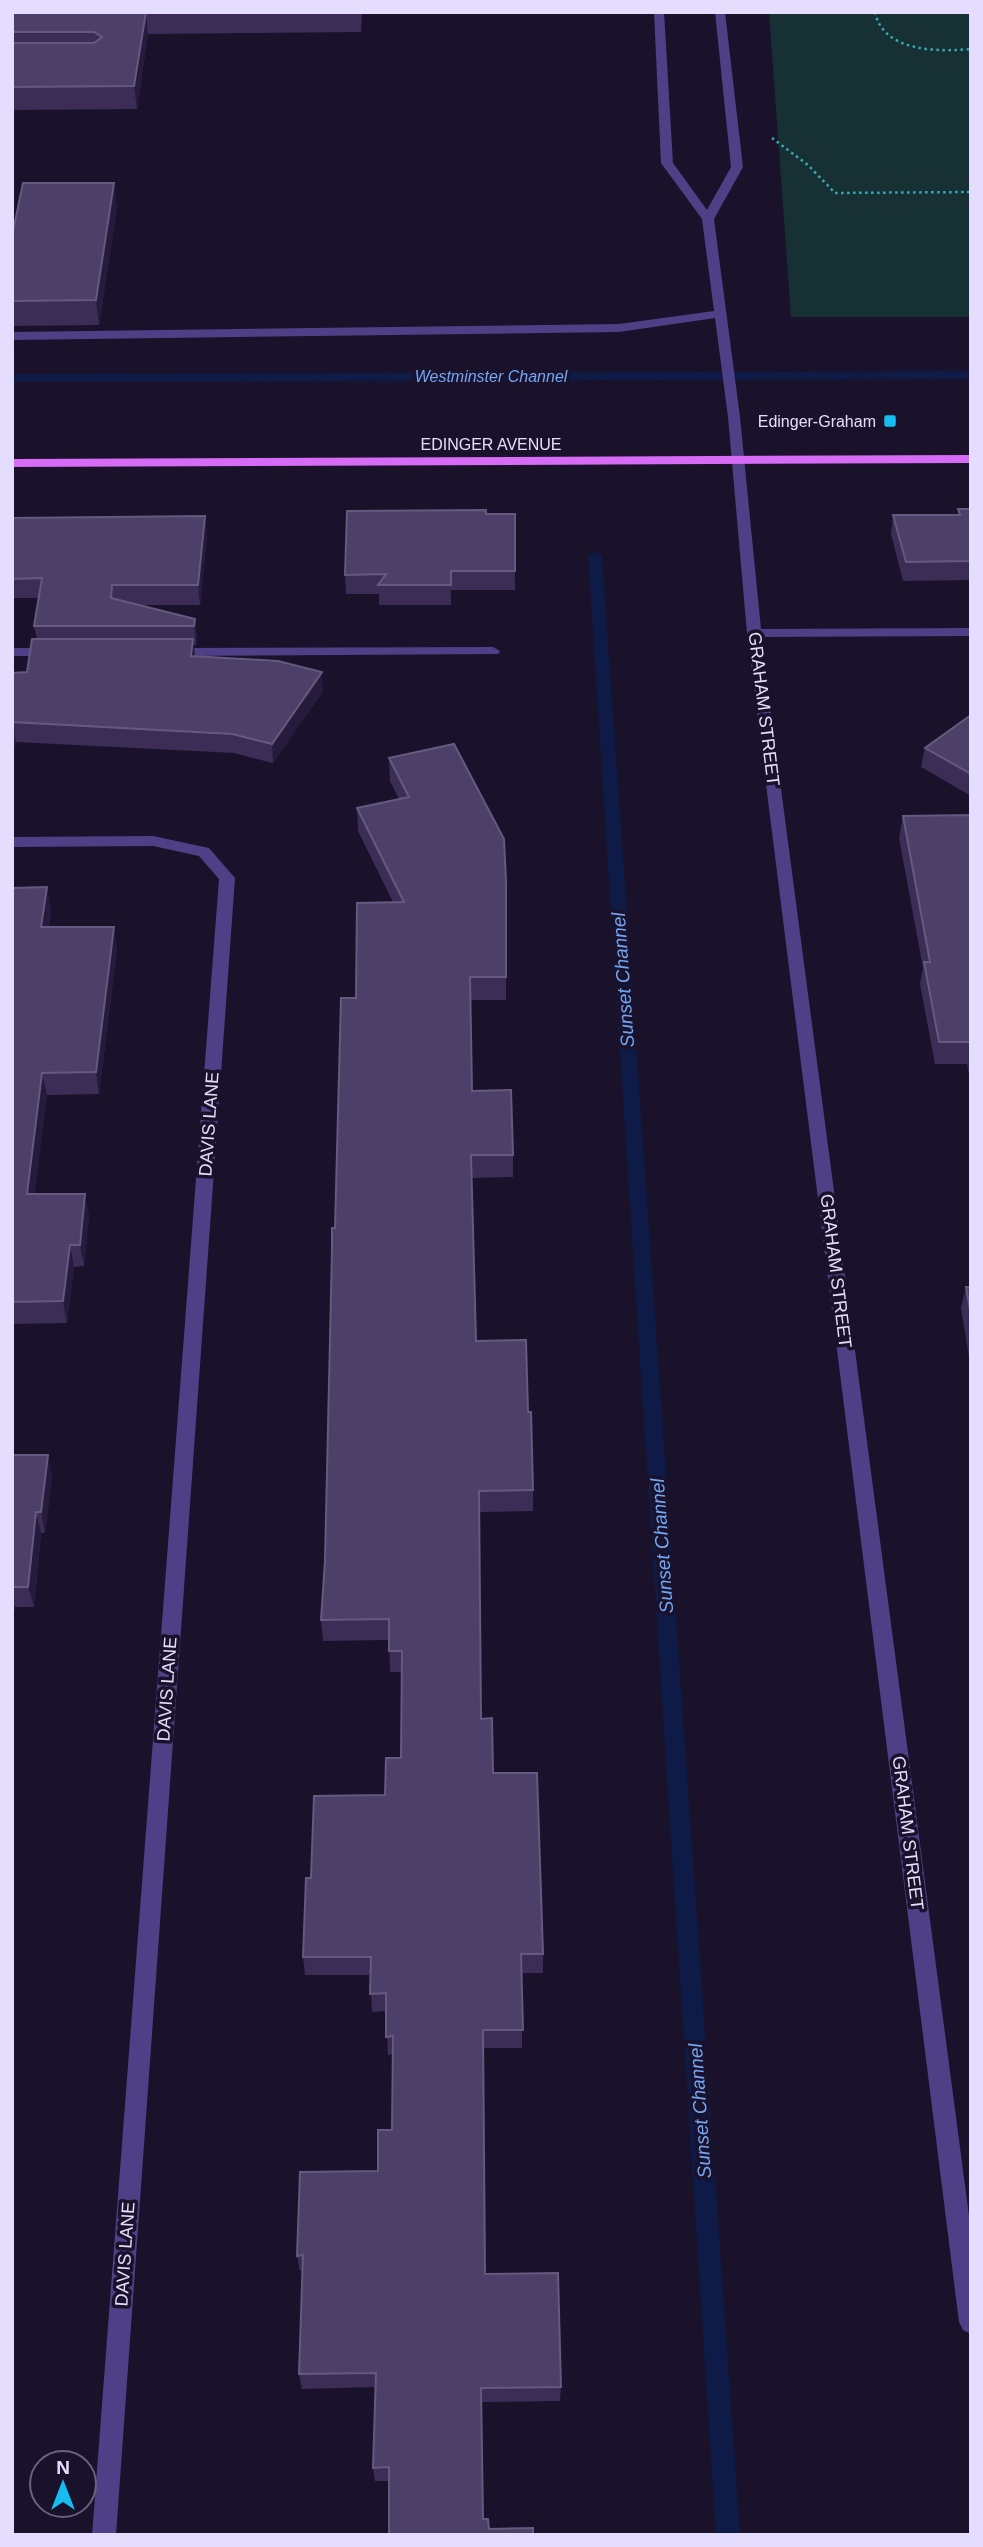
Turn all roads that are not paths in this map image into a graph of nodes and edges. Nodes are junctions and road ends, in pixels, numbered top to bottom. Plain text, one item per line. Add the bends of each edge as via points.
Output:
1 (659, 12) edge
2 (720, 12) edge
3 (708, 219) junction
4 (722, 313) junction
5 (12, 336) edge
6 (971, 459) edge
7 (737, 460) junction
8 (12, 463) edge
9 (971, 632) edge
10 (754, 633) junction
11 (493, 651) dead end
12 (12, 652) edge
13 (67, 652) edge
14 (149, 652) edge
15 (12, 842) edge
16 (971, 2322) edge
17 (104, 2535) edge

1 - 3 street, GRAHAM STREET via 667,163
2 - 3 street via 737,167
3 - 4 street, GRAHAM STREET
4 - 5 street via 619,328
4 - 7 street, GRAHAM STREET
6 - 7 main road, EDINGER AVENUE
7 - 8 main road, EDINGER AVENUE
7 - 10 street, GRAHAM STREET
9 - 10 street
10 - 16 street, GRAHAM STREET
11 - 14 street
12 - 13 street
15 - 17 street, DAVIS LANE via 153,841 204,852 227,878

